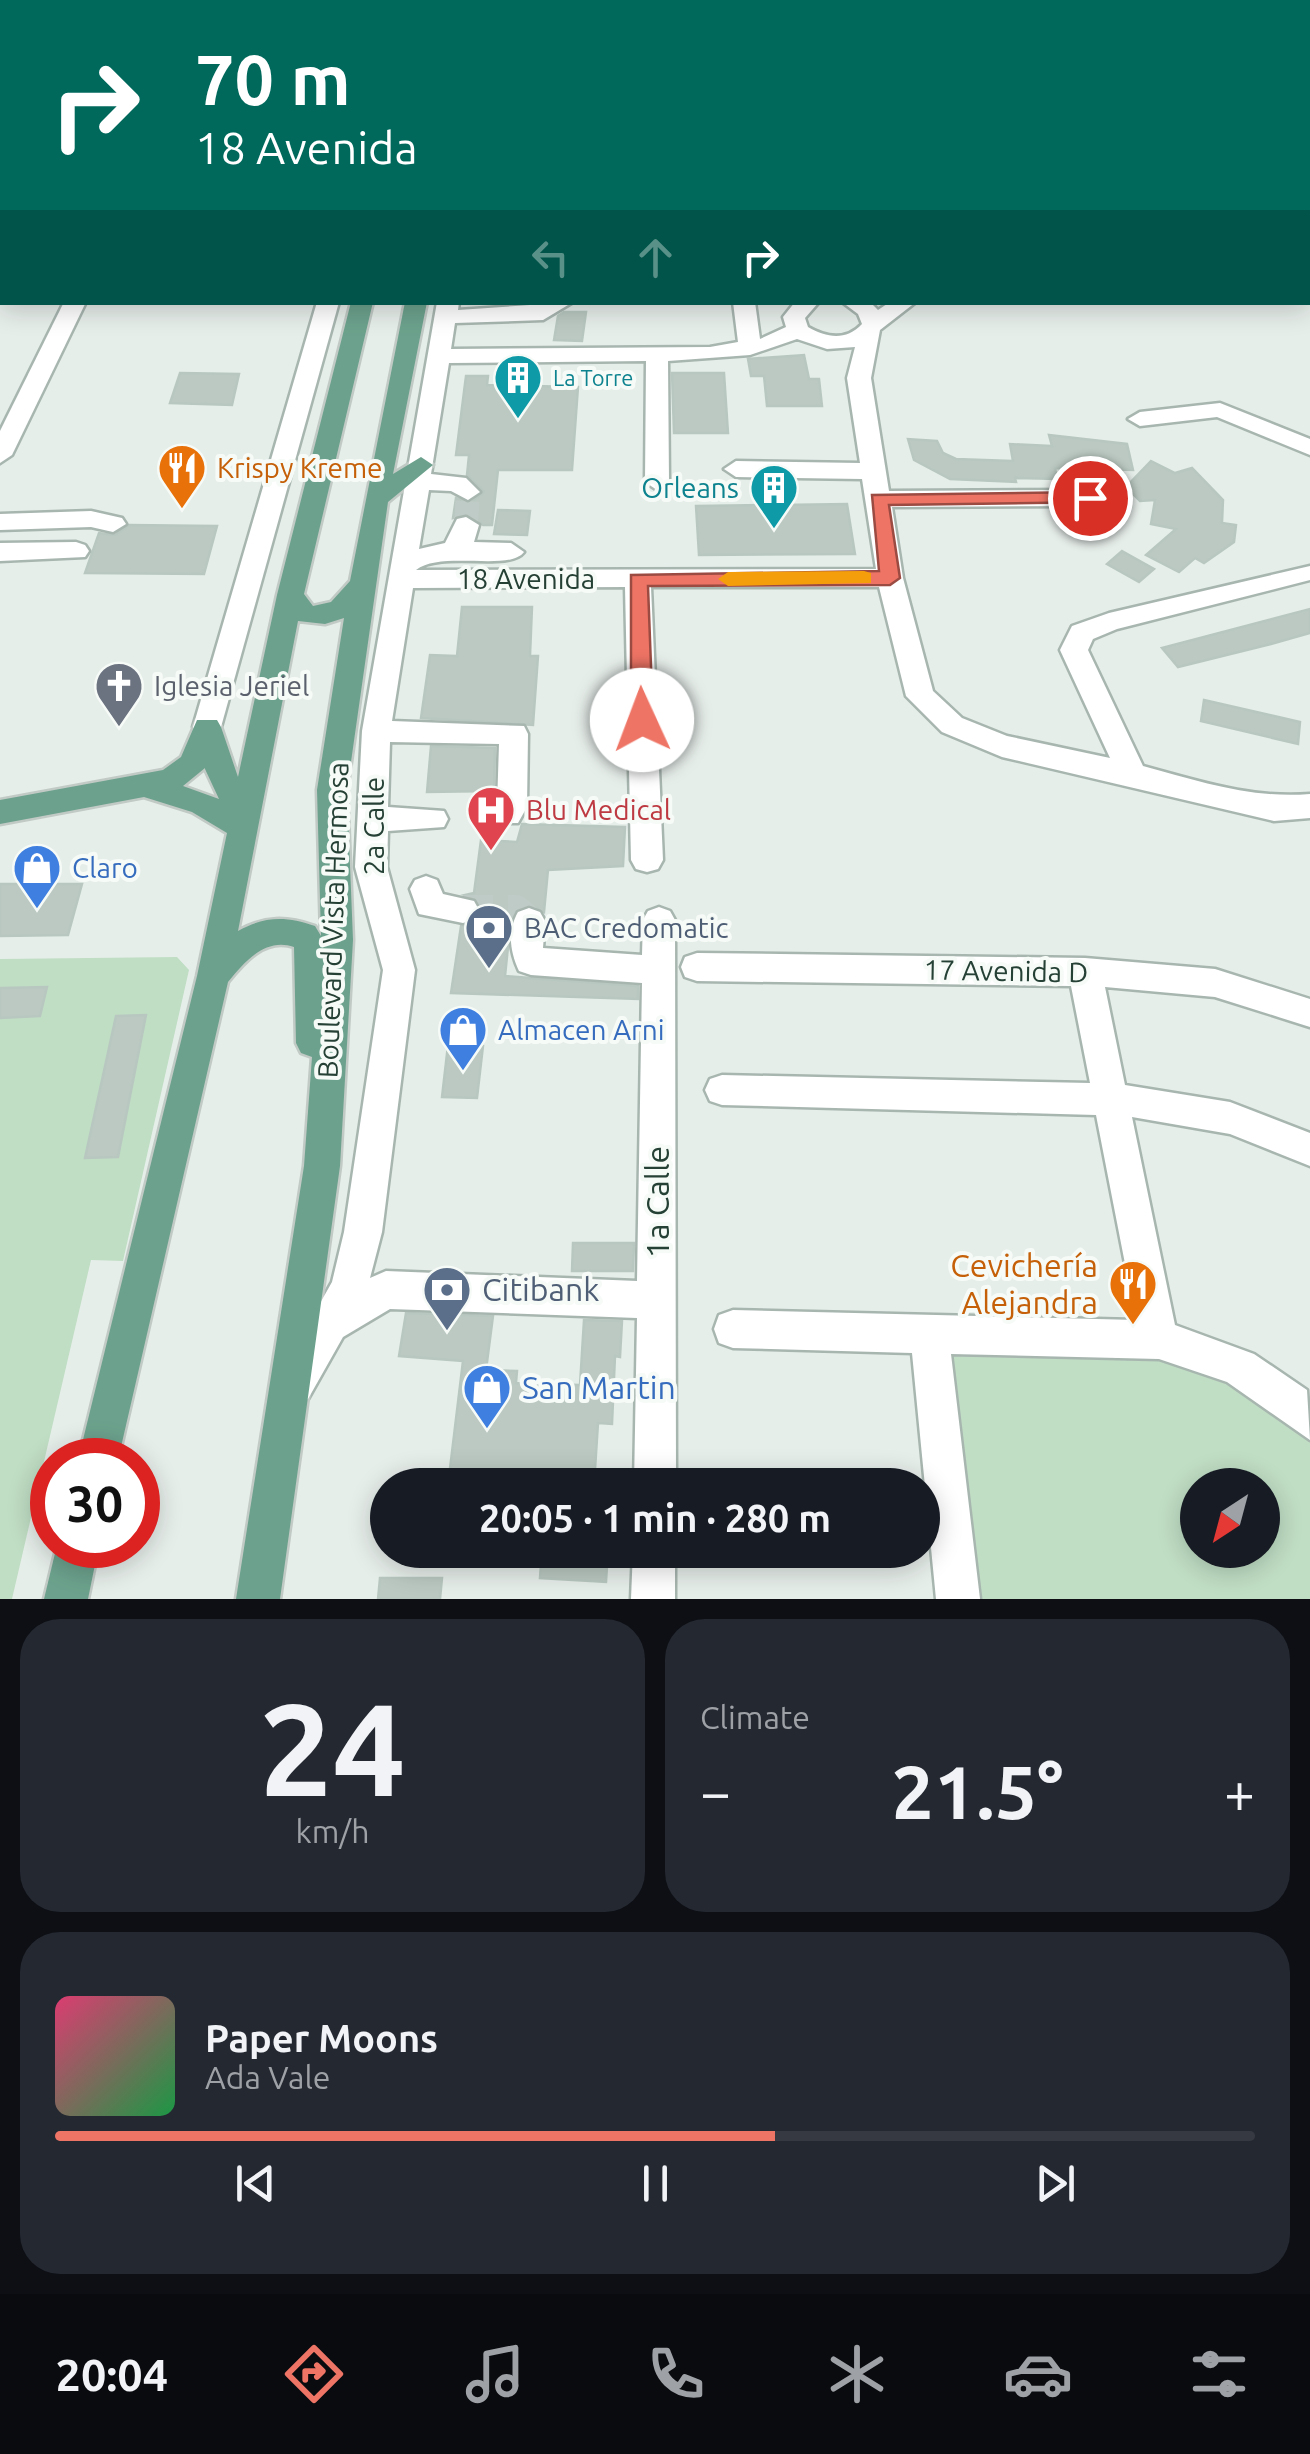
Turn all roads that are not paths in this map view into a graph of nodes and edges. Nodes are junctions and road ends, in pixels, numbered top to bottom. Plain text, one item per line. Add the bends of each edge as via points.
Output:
1 (74, 305) edge
2 (327, 305) edge
3 (361, 305) edge
4 (415, 305) edge
5 (559, 305) edge
6 (744, 305) edge
7 (858, 305) edge
8 (901, 305) edge
9 (447, 310) edge
10 (797, 311) edge
11 (872, 328) junction
12 (826, 342) junction
13 (750, 348) junction
14 (440, 356) junction
15 (656, 364) junction
16 (858, 373) junction
17 (584, 374) dead end
18 (1140, 418) dead end
19 (1310, 448) edge
20 (0, 453) edge
21 (736, 468) dead end
22 (875, 471) junction
23 (420, 473) junction
24 (656, 482) dead end
25 (468, 492) dead end
26 (1090, 498) dead end
27 (878, 499) junction
28 (376, 500) junction
29 (0, 522) edge
30 (113, 524) dead end
31 (466, 525) tunnel mouth
32 (454, 550) junction
33 (76, 551) dead end
34 (0, 552) edge
35 (403, 570) junction
36 (1303, 573) dead end
37 (890, 578) junction
38 (511, 580) junction
39 (638, 580) junction
40 (364, 581) junction
41 (290, 595) junction
42 (207, 727) junction
43 (376, 731) junction
44 (1132, 774) junction
45 (144, 786) junction
46 (1310, 806) edge
47 (0, 812) edge
48 (507, 815) dead end
49 (370, 819) junction
50 (433, 819) dead end
51 (242, 823) junction
52 (647, 860) dead end
53 (426, 889) dead end
54 (463, 910) tunnel mouth
55 (529, 920) dead end
56 (659, 920) dead end
57 (697, 966) dead end
58 (658, 970) junction
59 (1086, 972) junction
60 (213, 976) junction
61 (1310, 1013) edge
62 (722, 1090) dead end
63 (1113, 1099) junction
64 (1310, 1150) edge
65 (322, 1166) junction
66 (358, 1255) junction
67 (386, 1290) junction
68 (658, 1300) junction
69 (332, 1324) junction
70 (734, 1329) dead end
71 (930, 1336) junction
72 (1159, 1340) junction
73 (290, 1392) junction
74 (1310, 1420) edge
75 (103, 1438) edge
76 (655, 1468) edge
77 (73, 1568) edge
78 (654, 1568) edge
79 (66, 1599) edge
80 (258, 1599) edge
81 (653, 1599) edge
82 (958, 1599) edge

1 - 20 street
2 - 42 street
3 - 41 main road
4 - 28 main road, Boulevard Vista Hermosa
5 - 9 street via 534,324 493,324
6 - 13 street
7 - 11 street
8 - 11 street
9 - 14 street, 2a Calle
10 - 12 street
10 - 13 street
11 - 12 street via 852,341
11 - 16 street
12 - 16 street
13 - 15 street
14 - 15 street
14 - 23 street, 2a Calle
15 - 17 street
15 - 24 street
16 - 22 street
18 - 19 street via 1220,410
21 - 22 street
22 - 27 street
23 - 25 street
23 - 28 main road
23 - 35 street, 2a Calle
26 - 27 street
27 - 37 street
28 - 40 main road, Boulevard Vista Hermosa
29 - 30 street
31 - 32 street
32 - 35 street
32 - 38 street via 511,546
33 - 34 street
35 - 38 street, 18 Avenida
35 - 43 street, 2a Calle
36 - 44 street via 1082,634 1074,650
37 - 39 street, 18 Avenida
37 - 44 street via 920,696 936,711 973,736
38 - 39 street, 18 Avenida
39 - 52 street
40 - 41 main road via 329,616 306,614
40 - 65 main road, Boulevard Vista Hermosa via 332,790 338,940
41 - 51 main road
42 - 45 main road via 186,771
42 - 51 main road
43 - 48 street via 514,734
43 - 49 street, 2a Calle
44 - 46 street via 1232,802
45 - 47 main road via 38,800
45 - 51 main road
49 - 50 street
49 - 66 street, 2a Calle via 374,887 398,970
51 - 60 main road
53 - 54 street via 430,905
55 - 58 street via 530,961
56 - 58 street, 1a Calle
57 - 59 street, 17 Avenida D
58 - 68 street, 1a Calle
59 - 61 street, 17 Avenida D via 1216,983
59 - 63 street
60 - 65 main road via 260,933 304,936 310,947
60 - 75 main road
62 - 63 street
63 - 64 street via 1190,1106 1272,1130
63 - 72 street
65 - 73 main road, Boulevard Vista Hermosa
66 - 67 street
66 - 69 street, 2a Calle
67 - 68 street
67 - 69 street
68 - 76 street, 1a Calle
69 - 73 street, 2a Calle
70 - 71 street
71 - 72 street
71 - 82 street
72 - 74 street via 1210,1352 1276,1386
73 - 80 main road, Boulevard Vista Hermosa
77 - 79 main road
78 - 81 street

